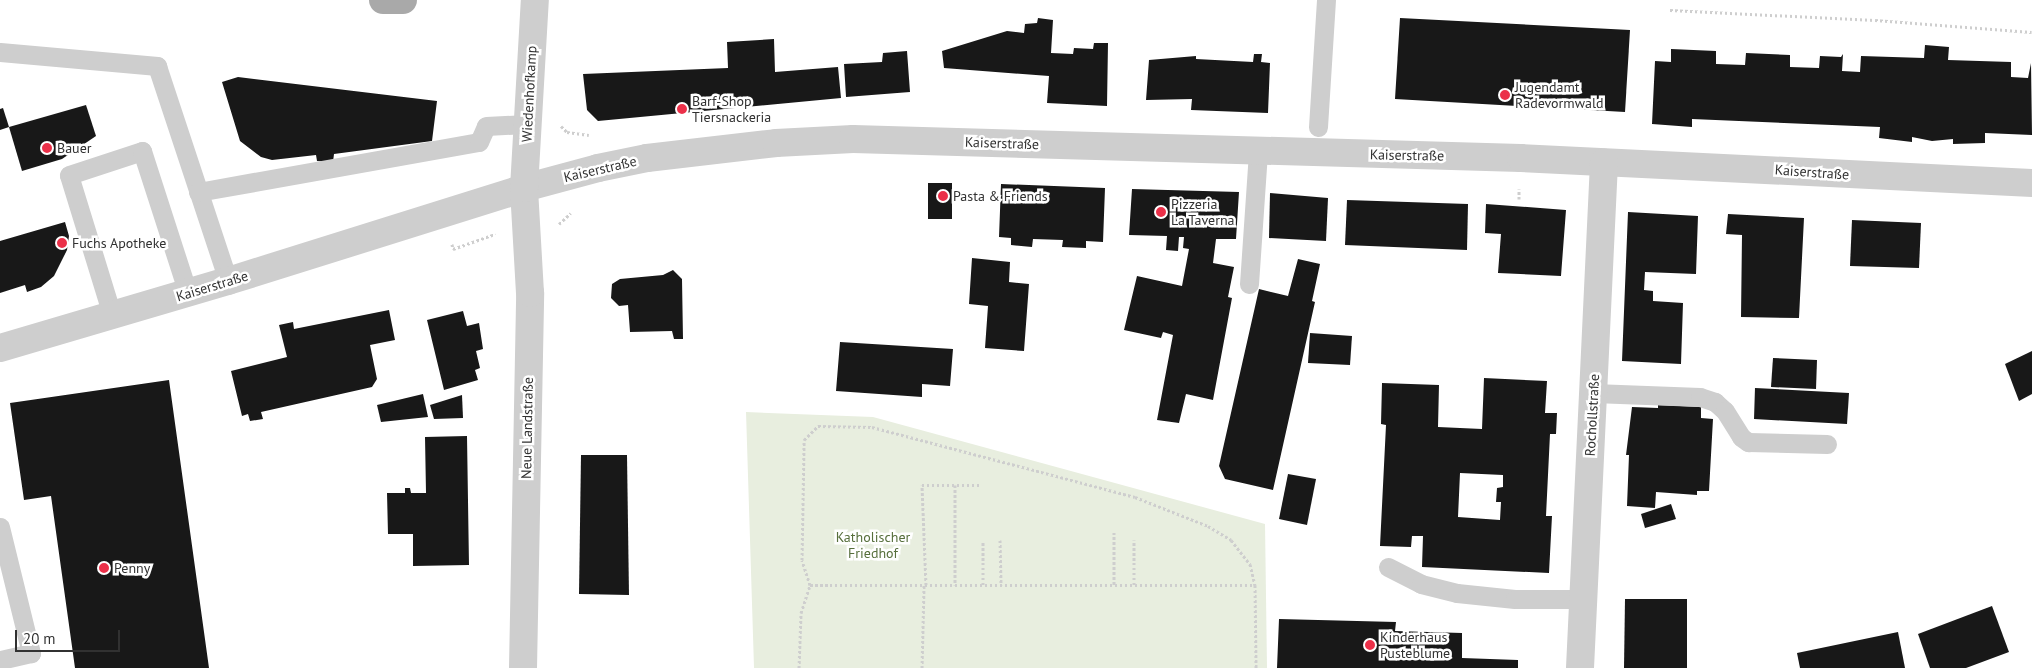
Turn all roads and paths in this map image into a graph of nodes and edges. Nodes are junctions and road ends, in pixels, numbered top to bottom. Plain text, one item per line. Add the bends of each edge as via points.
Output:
1 (382, 0) edge
2 (403, 0) edge
3 (535, 0) edge
4 (1326, 0) edge
5 (1670, 10) dead end
6 (2032, 32) edge
7 (0, 52) edge
8 (528, 111) junction
9 (1318, 127) dead end
10 (1258, 151) junction
11 (1604, 163) junction
12 (2032, 183) edge
13 (524, 188) junction
14 (198, 192) junction
15 (526, 222) junction
16 (453, 249) dead end
17 (228, 282) junction
18 (1249, 284) dead end
19 (188, 293) junction
20 (112, 315) junction
21 (0, 348) edge
22 (1593, 393) junction
23 (1827, 444) dead end
24 (955, 485) junction
25 (982, 485) dead end
26 (1114, 532) dead end
27 (2, 533) edge
28 (1000, 540) dead end
29 (1134, 540) dead end
30 (983, 541) dead end
31 (1388, 567) dead end
32 (810, 585) junction
33 (925, 585) junction
34 (955, 585) junction
35 (983, 585) junction
36 (1000, 585) junction
37 (1114, 585) junction
38 (1134, 585) junction
39 (1255, 585) junction
40 (1583, 600) junction
41 (0, 660) edge
42 (523, 668) edge
43 (799, 668) edge
44 (922, 668) edge
45 (1256, 668) edge
46 (1580, 668) edge

1 - 2 main road
3 - 8 street, Wiedenhofkamp
4 - 9 lane
5 - 6 path
7 - 14 lane via 157,66
8 - 13 street, Wiedenhofkamp
8 - 14 lane via 486,126 479,142
10 - 11 street, Kaiserstraße
10 - 13 street, Kaiserstraße via 853,139 776,143 646,158
10 - 18 lane
11 - 12 street, Kaiserstraße
11 - 22 street, Rochollstraße
13 - 15 street, Neue Landstraße
13 - 17 street, Kaiserstraße
14 - 17 lane
15 - 16 path
15 - 42 street, Neue Landstraße via 530,293
17 - 19 street, Kaiserstraße
19 - 20 street, Kaiserstraße
19 - 20 lane via 142,151 69,175
20 - 21 street, Kaiserstraße
22 - 23 lane via 1700,397 1715,402 1725,411 1741,437 1748,442
22 - 40 street, Rochollstraße
24 - 25 path
24 - 33 path via 922,485
24 - 34 path
26 - 37 path
27 - 41 lane via 31,653
28 - 36 path
29 - 38 path
30 - 35 path
31 - 40 lane via 1421,584 1457,593 1515,599
32 - 33 path
32 - 39 path via 802,560 804,440 818,426 872,427 1135,497 1208,526 1232,540 1250,564
32 - 43 path via 801,613
33 - 34 path
33 - 44 path
34 - 35 path
35 - 36 path
36 - 37 path
37 - 38 path
38 - 39 path
39 - 45 path
40 - 46 street, Rochollstraße

